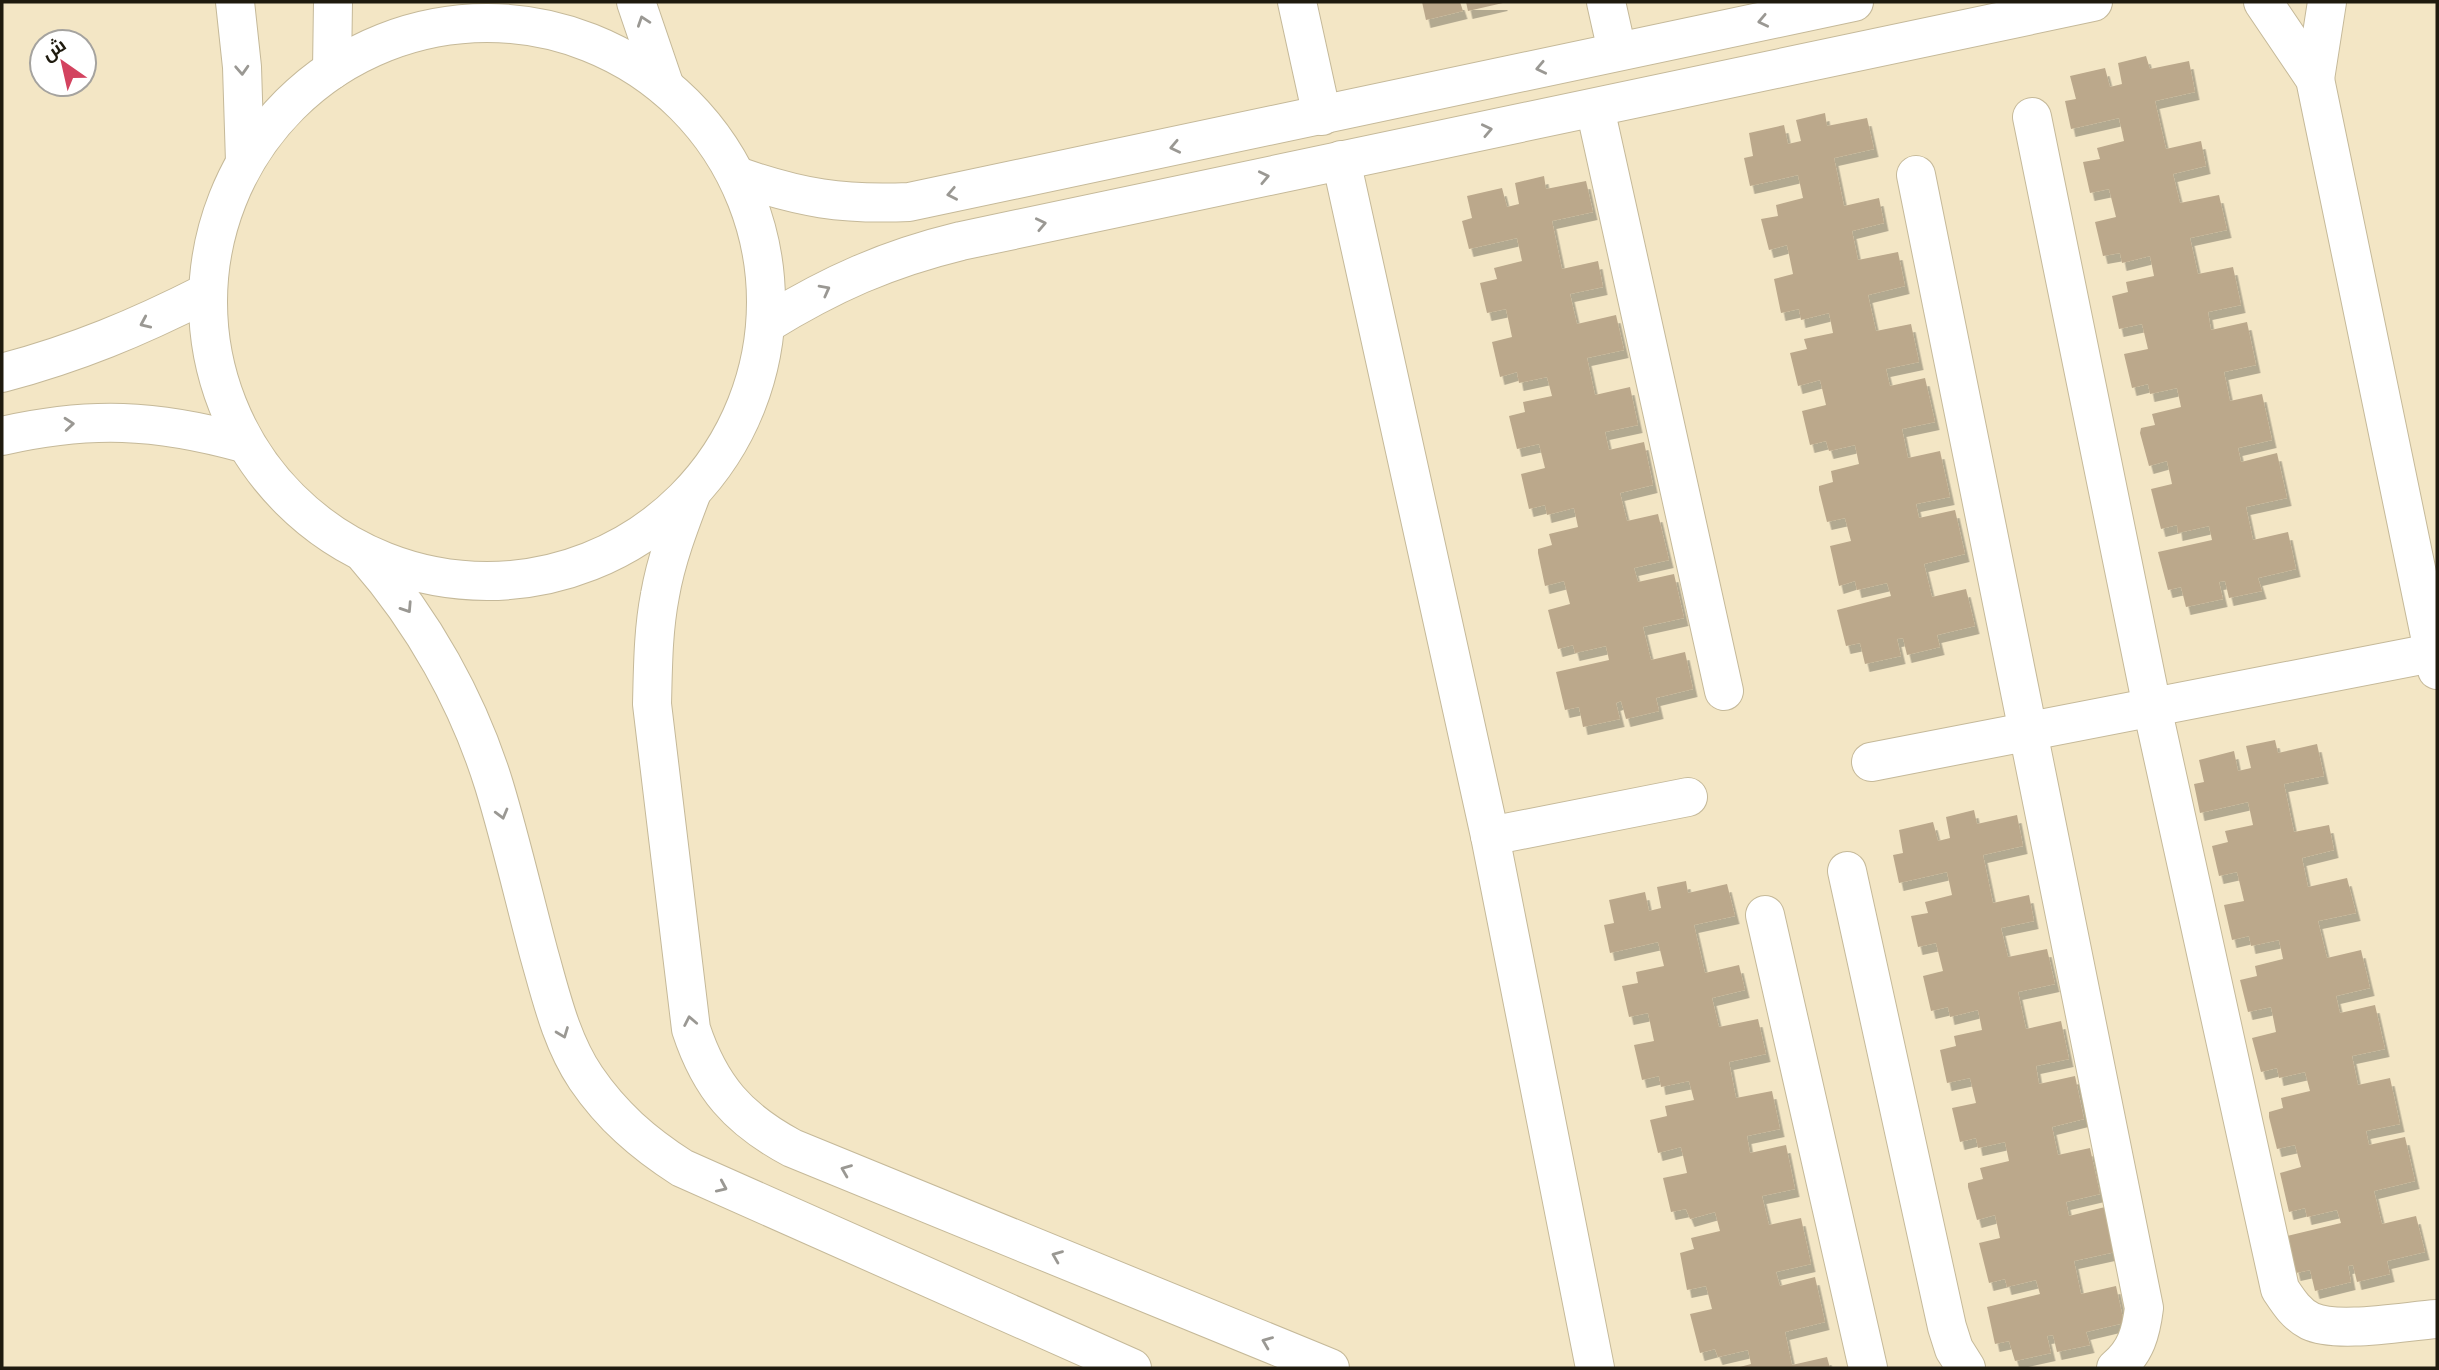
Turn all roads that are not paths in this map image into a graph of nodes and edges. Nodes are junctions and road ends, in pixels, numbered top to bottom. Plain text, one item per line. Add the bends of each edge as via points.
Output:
1 (234, 2) edge
2 (333, 2) edge
3 (636, 2) edge
4 (1297, 2) edge
5 (1606, 2) edge
6 (1854, 2) edge
7 (2094, 2) edge
8 (2263, 2) edge
9 (2327, 2) edge
10 (552, 17) edge
11 (1617, 51) junction
12 (332, 70) junction
13 (2315, 79) junction
14 (665, 87) junction
15 (1595, 108) junction
16 (1322, 116) junction
17 (2032, 117) dead end
18 (1341, 160) junction
19 (245, 162) junction
20 (1916, 175) dead end
21 (737, 176) junction
22 (206, 293) junction
23 (766, 324) junction
24 (2, 373) edge
25 (2, 436) edge
26 (243, 443) junction
27 (692, 492) junction
28 (365, 555) junction
29 (2436, 658) edge
30 (1724, 691) dead end
31 (2152, 707) junction
32 (2028, 731) junction
33 (1871, 762) dead end
34 (1688, 797) dead end
35 (1490, 836) junction
36 (1847, 871) dead end
37 (1765, 915) dead end
38 (2437, 1319) edge
39 (1132, 1368) edge
40 (1330, 1368) edge
41 (1595, 1368) edge
42 (1868, 1368) edge
43 (1966, 1368) edge
44 (2116, 1368) edge

1 -> 19 street via 242,66
2 - 12 street
14 -> 3 street
4 - 16 street
5 - 11 street
6 -> 11 street
7 - 15 street
8 - 13 street
9 - 13 street
10 - 12 street via 441,27 384,42
10 - 14 street
11 -> 16 street
12 - 19 street via 283,111
13 - 29 street
14 - 21 street via 718,143
18 -> 15 street
15 - 30 street
16 -> 21 street via 909,202 821,200
17 - 31 street
23 -> 18 street via 840,282 920,251
18 - 35 street
19 - 22 street via 217,225
20 - 32 street
21 - 23 street via 756,223 765,274
22 -> 24 street via 104,341
22 - 26 street via 209,345 222,396
23 - 27 street via 758,371 743,415 721,455
25 -> 26 street via 61,425 119,422 176,427
26 - 28 street via 276,488 317,526
27 - 28 street via 623,547 539,577 450,580
40 -> 27 street via 792,1148 768,1135 727,1100 691,1029 652,704 660,595
28 -> 39 street via 420,627 471,724 494,784 562,1029 585,1076 630,1131 682,1168
29 - 31 street
31 - 32 street
31 - 38 street via 2280,1289 2292,1307 2310,1321 2331,1327
32 - 33 street
32 - 44 street via 2144,1308 2141,1335
34 - 35 street
35 - 41 street
36 - 43 street via 1947,1327
37 - 42 street

